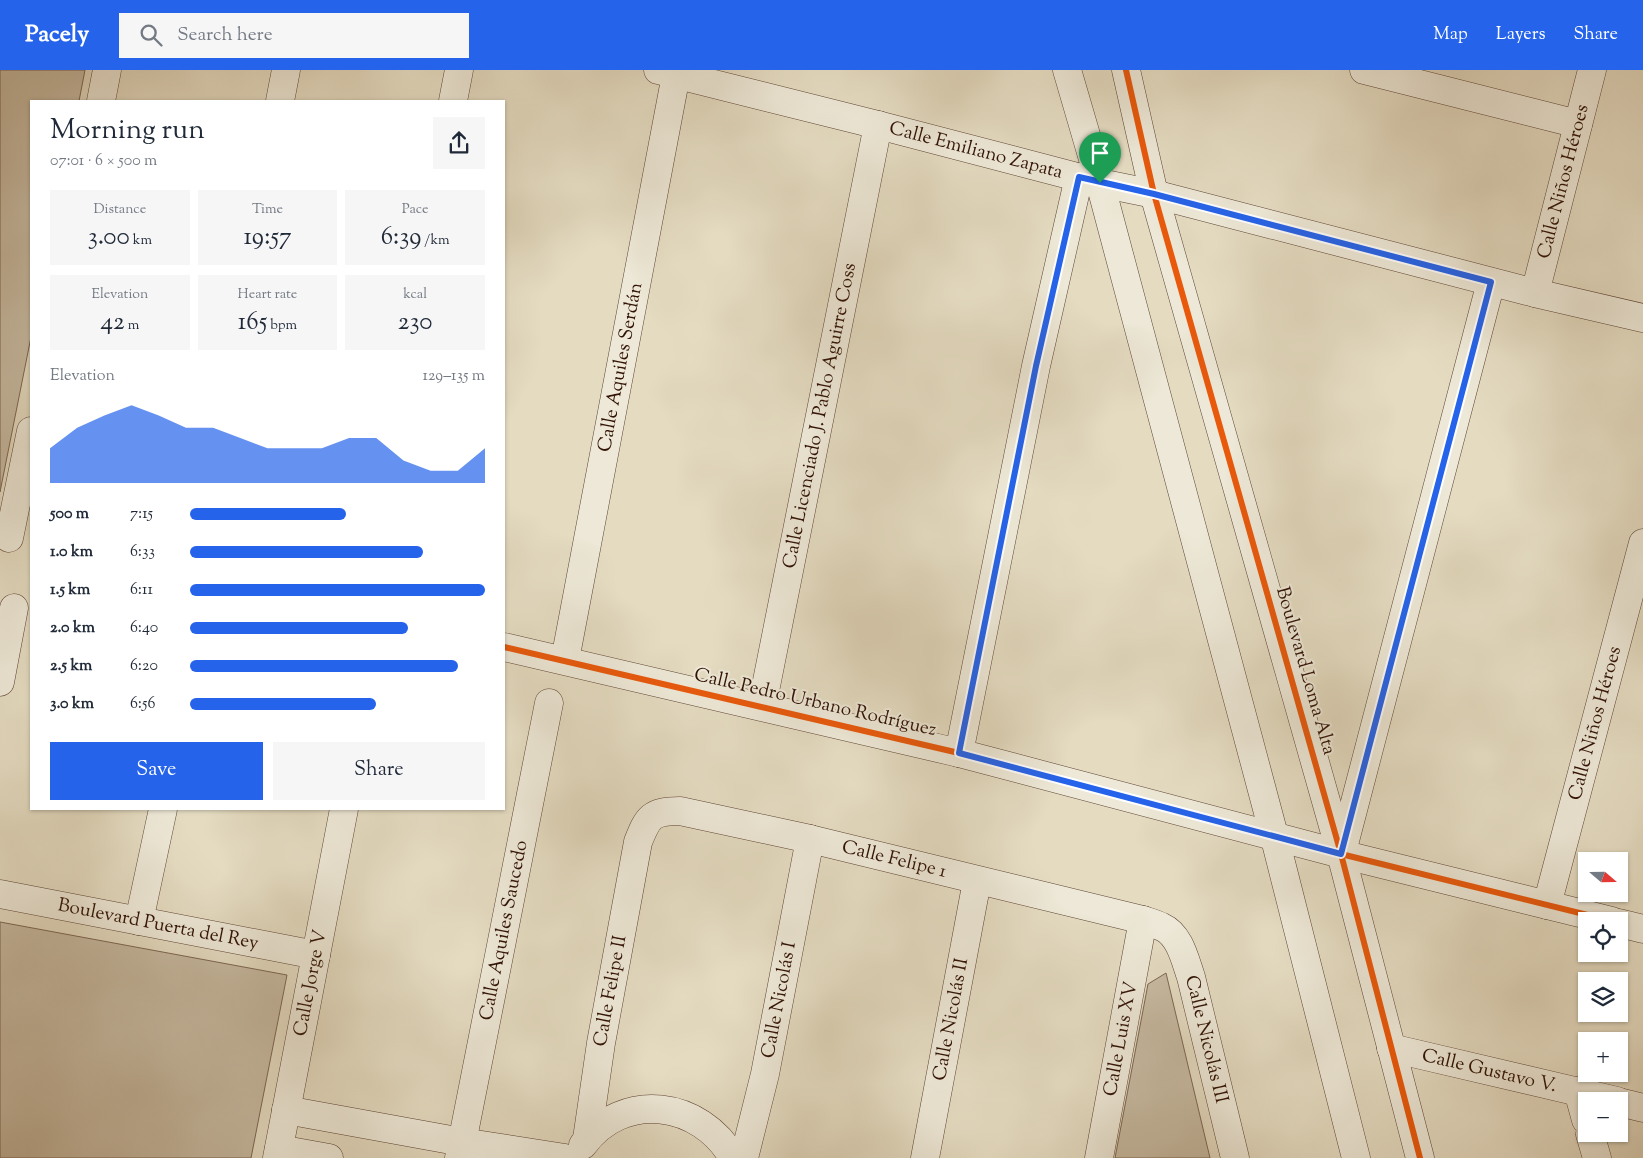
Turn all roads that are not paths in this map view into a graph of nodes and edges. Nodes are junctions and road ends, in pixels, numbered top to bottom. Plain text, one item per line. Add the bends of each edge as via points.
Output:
1 (107, 70) edge
2 (286, 70) edge
3 (459, 70) edge
4 (1068, 70) edge
5 (1126, 70) edge
6 (1364, 70) edge
7 (1592, 70) edge
8 (667, 72) edge
9 (101, 100) edge
10 (280, 100) edge
11 (453, 100) edge
12 (1578, 124) junction
13 (878, 125) junction
14 (1090, 180) junction
15 (1154, 194) junction
16 (1491, 282) junction
17 (1535, 293) junction
18 (1643, 318) edge
19 (30, 437) edge
20 (13, 539) edge
21 (1643, 543) edge
22 (14, 608) dead end
23 (505, 647) edge
24 (565, 660) junction
25 (0, 682) edge
26 (549, 703) dead end
27 (762, 706) junction
28 (959, 753) junction
29 (163, 810) edge
30 (344, 810) edge
31 (1274, 835) junction
32 (810, 839) junction
33 (638, 842) joint
34 (1341, 854) junction
35 (977, 881) junction
36 (0, 894) edge
37 (1547, 905) junction
38 (1578, 913) edge
39 (139, 921) junction
40 (1154, 924) junction
41 (1628, 925) edge
42 (1643, 929) edge
43 (316, 956) junction
44 (1391, 1048) junction
45 (1578, 1091) joint
46 (1582, 1092) edge
47 (1628, 1104) edge
48 (1643, 1108) edge
49 (286, 1110) junction
50 (1592, 1142) edge
51 (581, 1148) edge
52 (460, 1150) edge
53 (278, 1154) edge
54 (329, 1158) edge
55 (566, 1158) edge
56 (733, 1158) edge
57 (744, 1158) edge
58 (925, 1158) edge
59 (1099, 1158) edge
60 (1235, 1158) edge
61 (1356, 1158) edge
62 (1420, 1158) edge
63 (1597, 1158) edge

1 - 9 street
2 - 10 street
3 - 11 street
4 - 14 street
5 - 15 street, Boulevard Loma Alta
6 - 12 street
7 - 12 street, Calle Niños Héroes
8 - 13 street, Calle Emiliano Zapata
8 - 24 street, Calle Aquiles Serdán
12 - 17 street, Calle Niños Héroes
13 - 14 street, Calle Emiliano Zapata
13 - 27 street, Calle Licenciado J. Pablo Aguirre Coss
14 - 15 street, Calle Emiliano Zapata
14 - 28 street via 1036,366
14 - 31 street
15 - 16 street, Calle Emiliano Zapata
15 - 34 street, Boulevard Loma Alta
16 - 17 street, Calle Emiliano Zapata
16 - 34 street
17 - 18 street, Calle Emiliano Zapata
19 - 20 street
21 - 37 street, Calle Niños Héroes
22 - 25 street
23 - 24 street, Calle Pedro Urbano Rodríguez
24 - 27 street, Calle Pedro Urbano Rodríguez
26 - 52 street, Calle Aquiles Saucedo
27 - 28 street, Calle Pedro Urbano Rodríguez
28 - 31 street, Calle Pedro Urbano Rodríguez
29 - 39 street
30 - 43 street, Calle Jorge V
31 - 34 street, Calle Pedro Urbano Rodríguez
31 - 61 street
32 - 33 street, Calle Felipe 1 via 667,811 655,814 646,823
32 - 35 street, Calle Felipe 1
32 - 57 street, Calle Nicolás I via 765,1074
33 - 51 street, Calle Felipe II
34 - 37 street, Calle Pedro Urbano Rodríguez
34 - 44 street, Boulevard Loma Alta
35 - 40 street, Calle Felipe 1
35 - 58 street, Calle Nicolás II
36 - 39 street, Boulevard Puerta del Rey
37 - 38 street, Calle Pedro Urbano Rodríguez
39 - 43 street, Boulevard Puerta del Rey
40 - 59 street, Calle Luis XV
40 - 60 street, Calle Nicolás III via 1174,937 1182,953
41 - 42 street
43 - 49 street, Calle Jorge V
44 - 45 street, Calle Gustavo V.
44 - 62 street, Boulevard Loma Alta
45 - 46 street, Calle Gustavo V.
47 - 48 street, Calle Gustavo V.
49 - 52 street
49 - 53 street, Calle Jorge V
50 - 63 street
51 - 56 street via 610,1120 634,1110 660,1109 686,1115 709,1128
52 - 55 street
53 - 54 street

